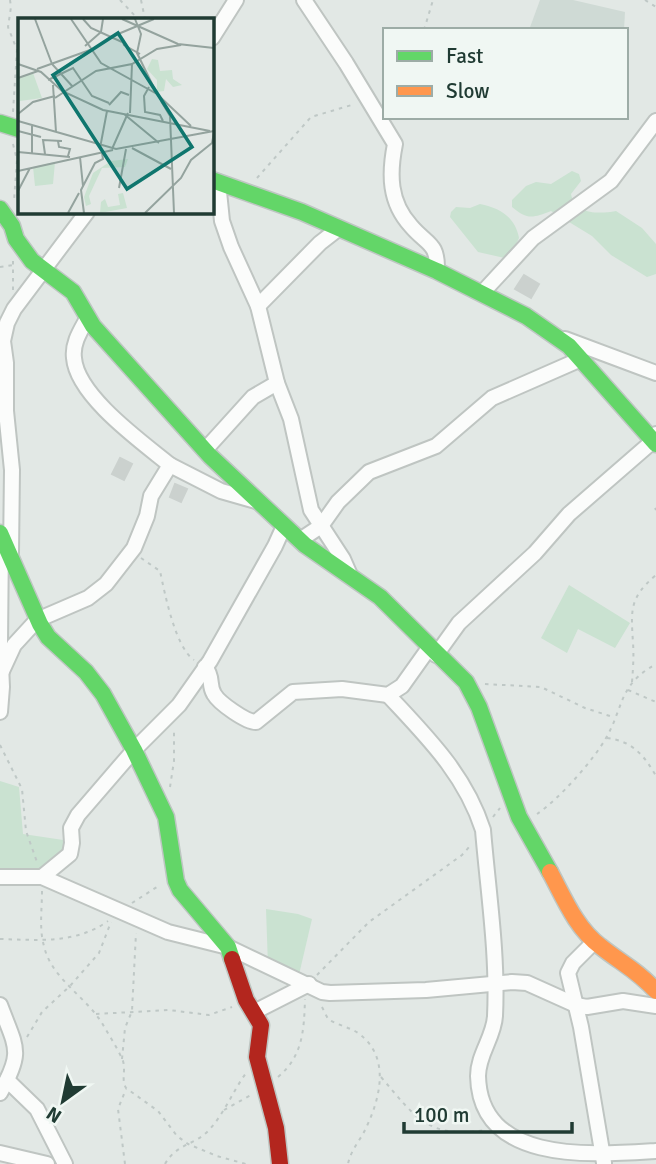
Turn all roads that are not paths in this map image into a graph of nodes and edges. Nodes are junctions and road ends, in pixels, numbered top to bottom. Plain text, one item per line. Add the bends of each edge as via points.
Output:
1 (236, 0) edge
2 (304, 0) edge
3 (214, 35) edge
4 (656, 121) edge
5 (215, 181) edge
6 (7, 207) edge
7 (86, 214) edge
8 (338, 229) junction
9 (45, 270) junction
10 (437, 271) junction
11 (483, 292) junction
12 (258, 306) junction
13 (88, 317) junction
14 (554, 334) junction
15 (581, 359) junction
16 (656, 373) edge
17 (277, 383) junction
18 (655, 439) edge
19 (205, 450) junction
20 (170, 465) junction
21 (259, 502) junction
22 (284, 526) junction
23 (321, 526) junction
24 (1, 535) edge
25 (300, 540) junction
26 (11, 554) junction
27 (350, 576) junction
28 (37, 620) junction
29 (433, 651) junction
30 (205, 667) junction
31 (2, 671) edge
32 (388, 695) junction
33 (0, 712) edge
34 (134, 750) junction
35 (0, 877) edge
36 (42, 877) junction
37 (594, 942) junction
38 (228, 947) junction
39 (495, 984) junction
40 (312, 988) junction
41 (656, 991) edge
42 (0, 1005) edge
43 (576, 1005) junction
44 (656, 1006) edge
45 (251, 1008) junction
46 (4, 1086) edge
47 (656, 1151) edge
48 (0, 1153) edge
49 (603, 1159) edge
50 (47, 1164) edge
51 (65, 1164) edge
52 (280, 1164) edge

1 - 3 street
2 - 10 street via 395,144 390,168 394,198 410,225 437,254
4 - 11 street via 611,181 533,237
5 - 8 street
5 - 12 street via 225,233
6 - 9 street via 16,239
7 - 9 street
8 - 10 street
8 - 12 street
9 - 13 street via 73,292
9 - 26 street via 14,309 3,341 12,470
10 - 11 street
11 - 14 street
12 - 17 street
13 - 19 street
13 - 20 street via 74,348 78,372 99,405
14 - 15 street
14 - 16 street
15 - 18 street
15 - 23 street via 492,398 436,446 369,472
17 - 19 street via 253,397
17 - 23 street via 291,419 311,510
18 - 29 street via 569,514
19 - 21 street
20 - 21 street via 221,491
20 - 28 street via 150,496 132,551 97,593
21 - 22 street
22 - 25 street
22 - 30 street
23 - 25 street
23 - 27 street
24 - 26 street
24 - 31 street
25 - 27 street
26 - 28 street
27 - 29 street via 380,597
28 - 31 street via 15,645
28 - 34 street via 103,694
29 - 32 street
29 - 37 street via 466,682 480,707 523,822 578,923
30 - 32 street via 213,693 250,722 261,719 293,692 342,689
30 - 34 street via 179,705
31 - 33 street
32 - 39 street via 453,768 483,830
34 - 36 street via 78,815 71,828 70,854
34 - 38 street via 166,817 180,890
35 - 36 street
36 - 38 street via 168,932
37 - 41 street via 640,973
37 - 43 street via 568,973
38 - 40 street
38 - 45 street
39 - 40 street via 381,992
39 - 43 street via 527,983
39 - 49 street via 494,1024 480,1060 478,1080 484,1112 495,1128 518,1144
40 - 45 street
42 - 46 street via 16,1054
43 - 44 street via 623,1001
43 - 49 street
45 - 52 street via 261,1029 257,1057 276,1128
46 - 51 street via 37,1109
47 - 49 street
48 - 50 street

